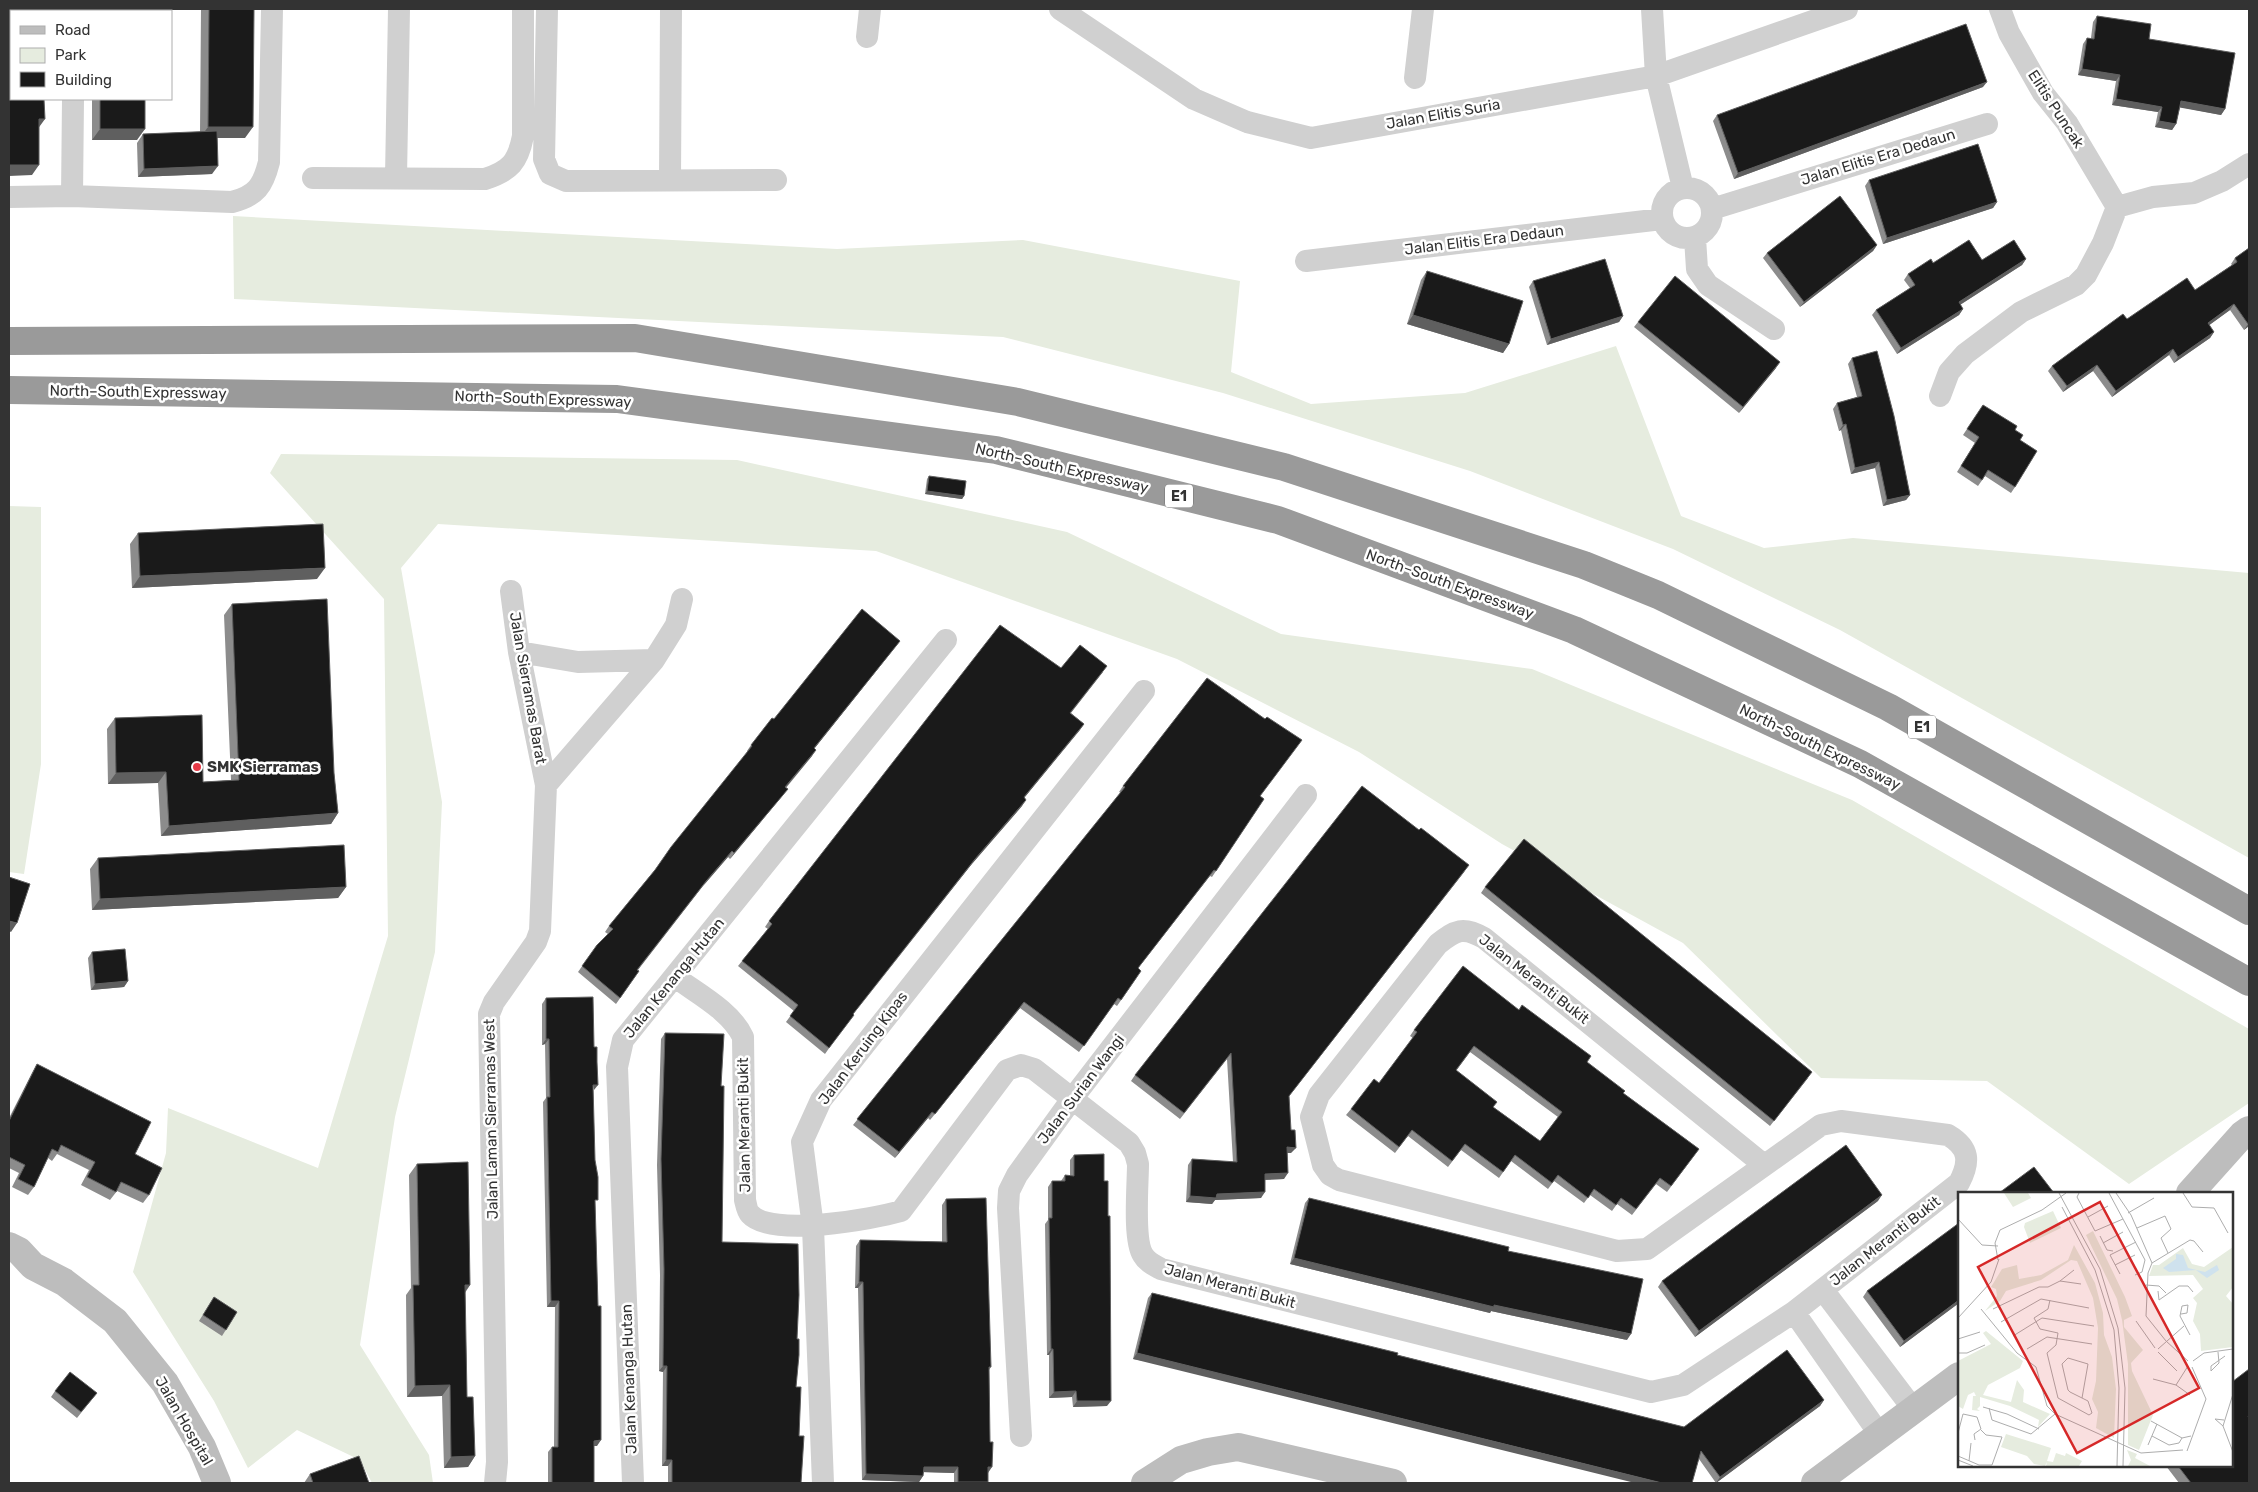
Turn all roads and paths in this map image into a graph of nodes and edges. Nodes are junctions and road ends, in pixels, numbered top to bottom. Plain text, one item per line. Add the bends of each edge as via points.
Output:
1 (272, 9) edge
2 (399, 9) edge
3 (523, 9) edge
4 (547, 9) edge
5 (671, 9) edge
6 (870, 9) edge
7 (1060, 9) edge
8 (1423, 9) edge
9 (1652, 9) edge
10 (1847, 9) edge
11 (2000, 9) edge
12 (867, 36) dead end
13 (1656, 76) junction
14 (1415, 78) dead end
15 (73, 100) edge
16 (1987, 124) dead end
17 (2249, 164) edge
18 (396, 177) junction
19 (313, 178) dead end
20 (670, 180) junction
21 (776, 180) dead end
22 (1683, 188) junction
23 (72, 196) junction
24 (9, 197) edge
25 (2117, 207) junction
26 (1712, 209) junction
27 (1662, 219) junction
28 (1695, 238) junction
29 (1306, 261) dead end
30 (1774, 329) dead end
31 (9, 341) edge
32 (9, 390) edge
33 (1940, 396) dead end
34 (511, 591) dead end
35 (682, 599) dead end
36 (946, 640) dead end
37 (519, 652) junction
38 (654, 660) junction
39 (1144, 691) dead end
40 (546, 785) junction
41 (1306, 795) dead end
42 (2249, 911) edge
43 (675, 977) junction
44 (2249, 982) edge
45 (1072, 1099) junction
46 (2249, 1130) edge
47 (1764, 1165) junction
48 (2191, 1192) edge
49 (813, 1226) junction
50 (9, 1246) edge
51 (21, 1265) edge
52 (1823, 1290) junction
53 (1794, 1312) junction
54 (1958, 1377) edge
55 (1914, 1410) junction
56 (1880, 1435) junction
57 (1020, 1436) dead end
58 (217, 1483) edge
59 (495, 1483) edge
60 (633, 1483) edge
61 (823, 1483) edge
62 (1144, 1483) edge
63 (1393, 1483) edge
64 (1815, 1483) edge

1 - 23 street via 269,162 265,179 257,189 246,198 232,202
2 - 18 street
3 - 18 street via 523,136 520,151 512,165 502,174 485,179
4 - 20 street via 544,159 550,174 566,181
5 - 20 street
6 - 12 street
7 - 13 street, Jalan Elitis Suria via 1194,99 1247,122 1311,138
8 - 14 street
9 - 13 street
10 - 13 street, Jalan Elitis Suria
11 - 25 street, Elitis Puncak via 2009,33 2043,93 2066,123
13 - 22 street
15 - 23 street
16 - 26 street, Jalan Elitis Era Dedaun
17 - 25 street via 2222,182 2194,193 2153,197
18 - 19 street
20 - 21 street
22 - 26 street via 1698,190 1705,195
22 - 27 street via 1668,196 1661,211
23 - 24 street
25 - 33 street via 2086,275 2076,285 2021,312 1965,354 1949,372
26 - 28 street via 1710,223
27 - 28 street via 1671,233
27 - 29 street, Jalan Elitis Era Dedaun
28 - 30 street via 1698,269 1708,285
31 - 42 highway, E1 via 635,338 1018,402 1284,467 1584,565 1658,595 1888,707
32 - 44 highway, North–South Expressway / E1 via 617,399 996,450 1278,520 1574,630 1860,764
34 - 37 street, Jalan Sierramas Barat
35 - 38 street via 676,625
36 - 43 street, Jalan Kenanga Hutan
37 - 38 street via 578,662
37 - 40 street, Jalan Sierramas Barat
38 - 40 street
39 - 49 street, Jalan Keruing Kipas via 821,1100 802,1142
40 - 59 street, Jalan Laman Sierramas West via 540,932 490,1008 488,1020
41 - 45 street, Jalan Surian Wangi
43 - 49 street, Jalan Meranti Bukit via 729,1018 743,1037 745,1200 750,1214 761,1222
43 - 60 street, Jalan Kenanga Hutan via 623,1040 617,1067
45 - 49 street, Jalan Meranti Bukit via 1034,1068 1021,1065 1007,1070 901,1211 877,1218
45 - 53 street, Jalan Meranti Bukit via 1129,1143 1136,1153 1138,1241 1142,1254 1161,1269 1651,1392 1683,1385
45 - 57 street, Jalan Surian Wangi via 1009,1191
46 - 48 street
47 - 47 street, Jalan Meranti Bukit via 1647,1249 1618,1252 1339,1180 1330,1175 1323,1165 1311,1117 1319,1095 1438,944 1460,930 1472,931
47 - 52 street, Jalan Meranti Bukit via 1821,1125 1841,1121 1948,1136 1960,1142 1967,1168 1959,1183
49 - 61 street, Jalan Keruing Kipas
50 - 51 street, Jalan Hospital
51 - 58 street, Jalan Hospital via 64,1282 115,1321 165,1383 202,1447
52 - 53 street, Jalan Meranti Bukit
52 - 55 street, Jalan Meranti Bukit
53 - 56 street
54 - 55 street
55 - 56 street
56 - 64 street
62 - 63 street via 1181,1460 1238,1448

